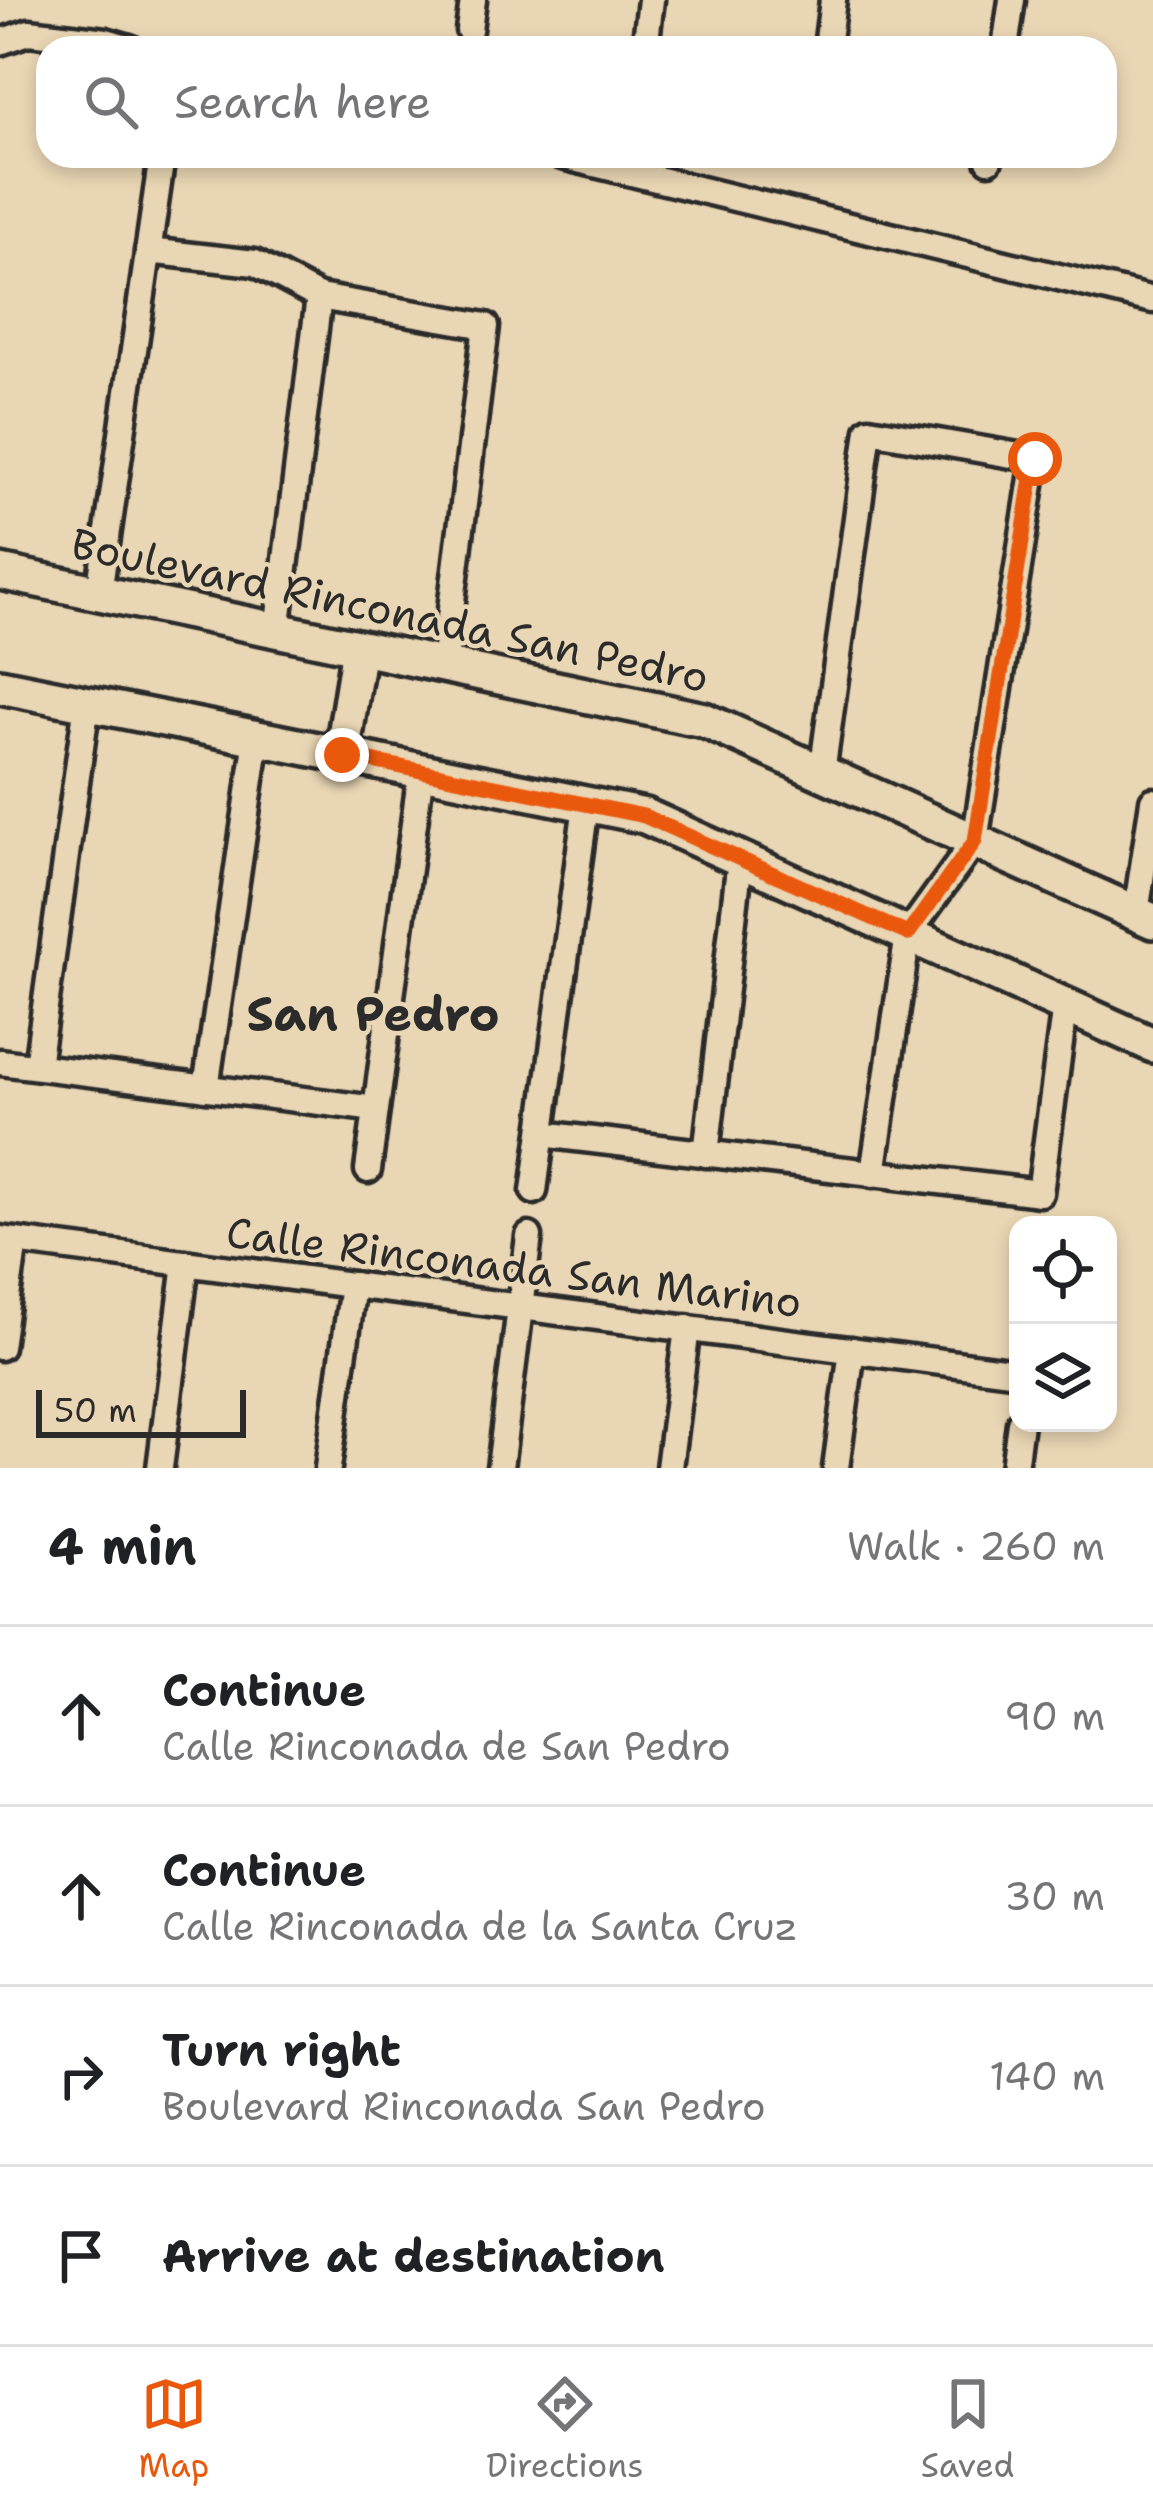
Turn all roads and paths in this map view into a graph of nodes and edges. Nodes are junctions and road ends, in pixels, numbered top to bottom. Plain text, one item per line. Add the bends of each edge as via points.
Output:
1 (473, 0) edge
2 (651, 0) edge
3 (833, 0) edge
4 (1012, 0) edge
5 (469, 31) dead end
6 (68, 36) edge
7 (646, 36) edge
8 (828, 36) edge
9 (1007, 36) edge
10 (0, 42) edge
11 (160, 168) edge
12 (611, 168) edge
13 (148, 251) junction
14 (319, 298) junction
15 (1153, 300) edge
16 (0, 572) edge
17 (99, 593) junction
18 (277, 631) junction
19 (359, 648) junction
20 (444, 666) junction
21 (0, 686) edge
22 (87, 704) junction
23 (256, 738) junction
24 (342, 755) junction
25 (421, 771) junction
26 (822, 773) junction
27 (1153, 801) edge
28 (586, 805) junction
29 (975, 841) junction
30 (740, 859) junction
31 (1145, 917) edge
32 (908, 934) junction
33 (1065, 1005) junction
34 (1153, 1045) edge
35 (0, 1062) edge
36 (37, 1066) junction
37 (206, 1088) junction
38 (376, 1109) junction
39 (542, 1134) junction
40 (706, 1154) junction
41 (368, 1170) dead end
42 (873, 1174) junction
43 (534, 1191) dead end
44 (529, 1236) dead end
45 (7, 1240) edge
46 (186, 1263) junction
47 (353, 1285) junction
48 (520, 1307) junction
49 (687, 1328) junction
50 (0, 1347) edge
51 (852, 1350) junction
52 (1009, 1371) edge
53 (1019, 1432) edge
54 (160, 1468) edge
55 (328, 1468) edge
56 (500, 1468) edge
57 (669, 1468) edge
58 (836, 1468) edge
59 (1014, 1468) edge

1 - 5 street
2 - 7 street
3 - 8 street
4 - 9 street
6 - 10 street via 29,32
11 - 13 street
12 - 15 street
13 - 14 street via 255,263
13 - 17 street
14 - 18 street
14 - 20 street via 486,326
16 - 17 street, Boulevard Rinconada San Pedro
17 - 18 street, Boulevard Rinconada San Pedro
18 - 19 street, Boulevard Rinconada San Pedro
19 - 20 street, Boulevard Rinconada San Pedro
19 - 24 street
20 - 26 street, Boulevard Rinconada San Pedro via 704,720
21 - 22 street
22 - 23 street
22 - 36 street
23 - 24 street
23 - 37 street
24 - 25 street
25 - 28 street
25 - 38 street
26 - 29 street, Boulevard Rinconada San Pedro
26 - 29 street via 869,430 1035,459
27 - 31 street
28 - 30 street via 644,816
28 - 39 street
29 - 31 street, Boulevard Rinconada San Pedro
29 - 32 street
30 - 32 street
30 - 40 street
32 - 33 street
32 - 42 street
33 - 34 street
33 - 42 street via 1040,1193
35 - 36 street
36 - 37 street
37 - 38 street
38 - 41 street
39 - 40 street
39 - 43 street
40 - 42 street
44 - 48 street
45 - 46 street, Calle Rinconada San Marino
45 - 50 street
46 - 47 street, Calle Rinconada San Marino
46 - 54 street
47 - 48 street, Calle Rinconada San Marino
47 - 55 street
48 - 49 street, Calle Rinconada San Marino
48 - 56 street
49 - 51 street, Calle Rinconada San Marino
49 - 57 street
51 - 52 street, Calle Rinconada San Marino
51 - 58 street
53 - 59 street

